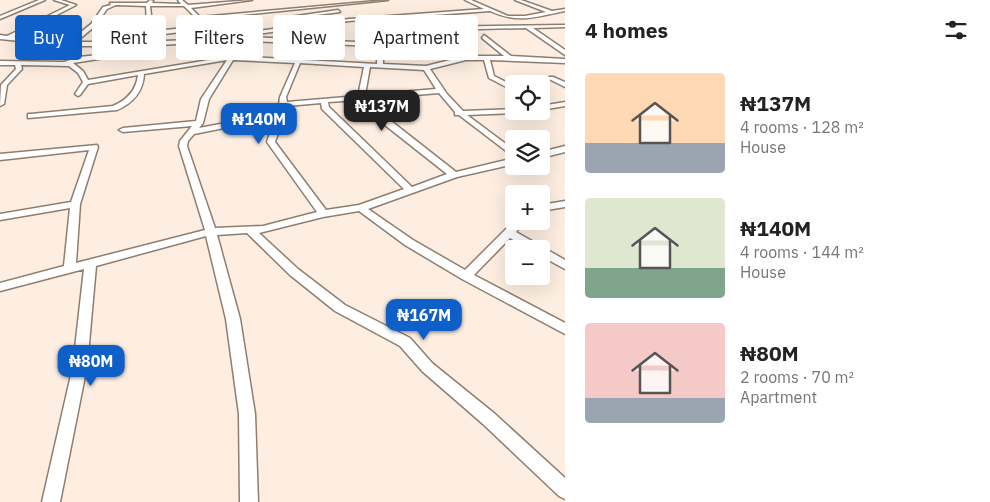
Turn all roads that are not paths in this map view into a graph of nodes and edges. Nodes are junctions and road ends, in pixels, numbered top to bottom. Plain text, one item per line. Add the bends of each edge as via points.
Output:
1 (43, 0) edge
2 (56, 0) edge
3 (250, 0) edge
4 (386, 0) edge
5 (417, 0) edge
6 (429, 0) edge
7 (468, 0) edge
8 (517, 0) edge
9 (350, 1) edge
10 (371, 1) edge
11 (149, 3) junction
12 (184, 4) edge
13 (328, 4) junction
14 (379, 6) dead end
15 (489, 10) junction
16 (565, 10) edge
17 (338, 11) junction
18 (387, 11) dead end
19 (553, 13) junction
20 (196, 15) edge
21 (252, 15) edge
22 (304, 15) edge
23 (393, 15) edge
24 (411, 15) edge
25 (0, 18) edge
26 (349, 20) junction
27 (355, 20) edge
28 (565, 22) edge
29 (526, 26) junction
30 (565, 26) edge
31 (176, 28) edge
32 (478, 28) edge
33 (263, 32) edge
34 (82, 34) edge
35 (484, 37) dead end
36 (9, 38) junction
37 (0, 39) edge
38 (15, 39) edge
39 (263, 39) edge
40 (176, 42) edge
41 (355, 42) edge
42 (82, 44) edge
43 (565, 53) edge
44 (486, 57) junction
45 (509, 57) junction
46 (92, 58) edge
47 (219, 60) edge
48 (230, 60) edge
49 (263, 60) edge
50 (380, 60) edge
51 (565, 61) edge
52 (298, 62) junction
53 (0, 63) edge
54 (18, 64) junction
55 (64, 64) junction
56 (367, 66) junction
57 (380, 66) junction
58 (426, 68) junction
59 (141, 73) junction
60 (551, 78) dead end
61 (86, 82) junction
62 (505, 84) edge
63 (565, 85) edge
64 (439, 91) junction
65 (78, 94) dead end
66 (361, 97) junction
67 (322, 100) junction
68 (0, 102) edge
69 (284, 104) junction
70 (565, 104) edge
71 (550, 105) edge
72 (505, 111) edge
73 (458, 113) junction
74 (281, 115) junction
75 (31, 116) dead end
76 (199, 123) junction
77 (123, 130) dead end
78 (191, 132) junction
79 (505, 147) edge
80 (565, 149) edge
81 (550, 152) edge
82 (0, 157) edge
83 (505, 163) edge
84 (454, 175) junction
85 (410, 190) junction
86 (75, 204) junction
87 (565, 204) edge
88 (550, 206) edge
89 (361, 208) junction
90 (323, 214) junction
91 (0, 217) edge
92 (250, 230) junction
93 (210, 232) junction
94 (508, 232) joint
95 (522, 240) edge
96 (550, 256) edge
97 (565, 265) edge
98 (90, 266) junction
99 (70, 269) junction
100 (466, 276) junction
101 (0, 287) edge
102 (565, 329) edge
103 (565, 490) edge
104 (51, 502) edge
105 (248, 502) edge

1 - 25 street
2 - 36 street via 74,5
3 - 12 street
4 - 10 street
5 - 6 street
7 - 15 street
8 - 19 street
9 - 10 street
9 - 13 street
10 - 14 street
11 - 12 street
11 - 31 street via 150,24 139,32 155,33
11 - 34 street via 112,4 114,6 105,8
12 - 20 street
13 - 17 street
13 - 21 street
15 - 19 street via 507,17
15 - 24 street
16 - 19 street
17 - 22 street
17 - 26 street
18 - 23 street
19 - 28 street
26 - 27 street
26 - 33 street
29 - 30 street
29 - 32 street
29 - 43 street
35 - 45 street
36 - 37 street
36 - 38 street
39 - 41 street
40 - 42 street via 125,46
44 - 45 street
44 - 58 street via 452,57
44 - 62 street via 491,77
45 - 51 street
46 - 55 street
47 - 59 street
48 - 76 street via 204,99
49 - 52 street
50 - 57 street
52 - 56 street
52 - 69 street via 282,97
53 - 54 street
54 - 55 street
54 - 68 street via 19,69 4,85
55 - 61 street via 77,68
56 - 57 street
56 - 66 street
57 - 58 street
58 - 64 street
59 - 61 street
59 - 75 street via 141,82 127,103 114,108
60 - 63 street
61 - 65 street
64 - 66 street
64 - 73 street
66 - 67 street
66 - 84 street via 374,112
67 - 69 street
67 - 85 street via 325,107
69 - 74 street
70 - 71 street
72 - 73 street
73 - 79 street
74 - 78 street
74 - 90 street via 271,142
76 - 77 street
76 - 78 street
78 - 93 street via 183,146
80 - 81 street
82 - 86 street via 94,147
83 - 84 street
84 - 85 street
85 - 89 street
86 - 91 street
86 - 99 street
87 - 88 street
89 - 90 street
89 - 100 street via 391,232
90 - 92 street
92 - 93 street
92 - 103 street via 294,272 340,308 405,342 427,367 489,418
93 - 98 street
93 - 105 street via 233,319 247,414
94 - 95 street
94 - 100 street
96 - 97 street
98 - 99 street
98 - 104 street via 80,366
99 - 101 street
100 - 102 street

